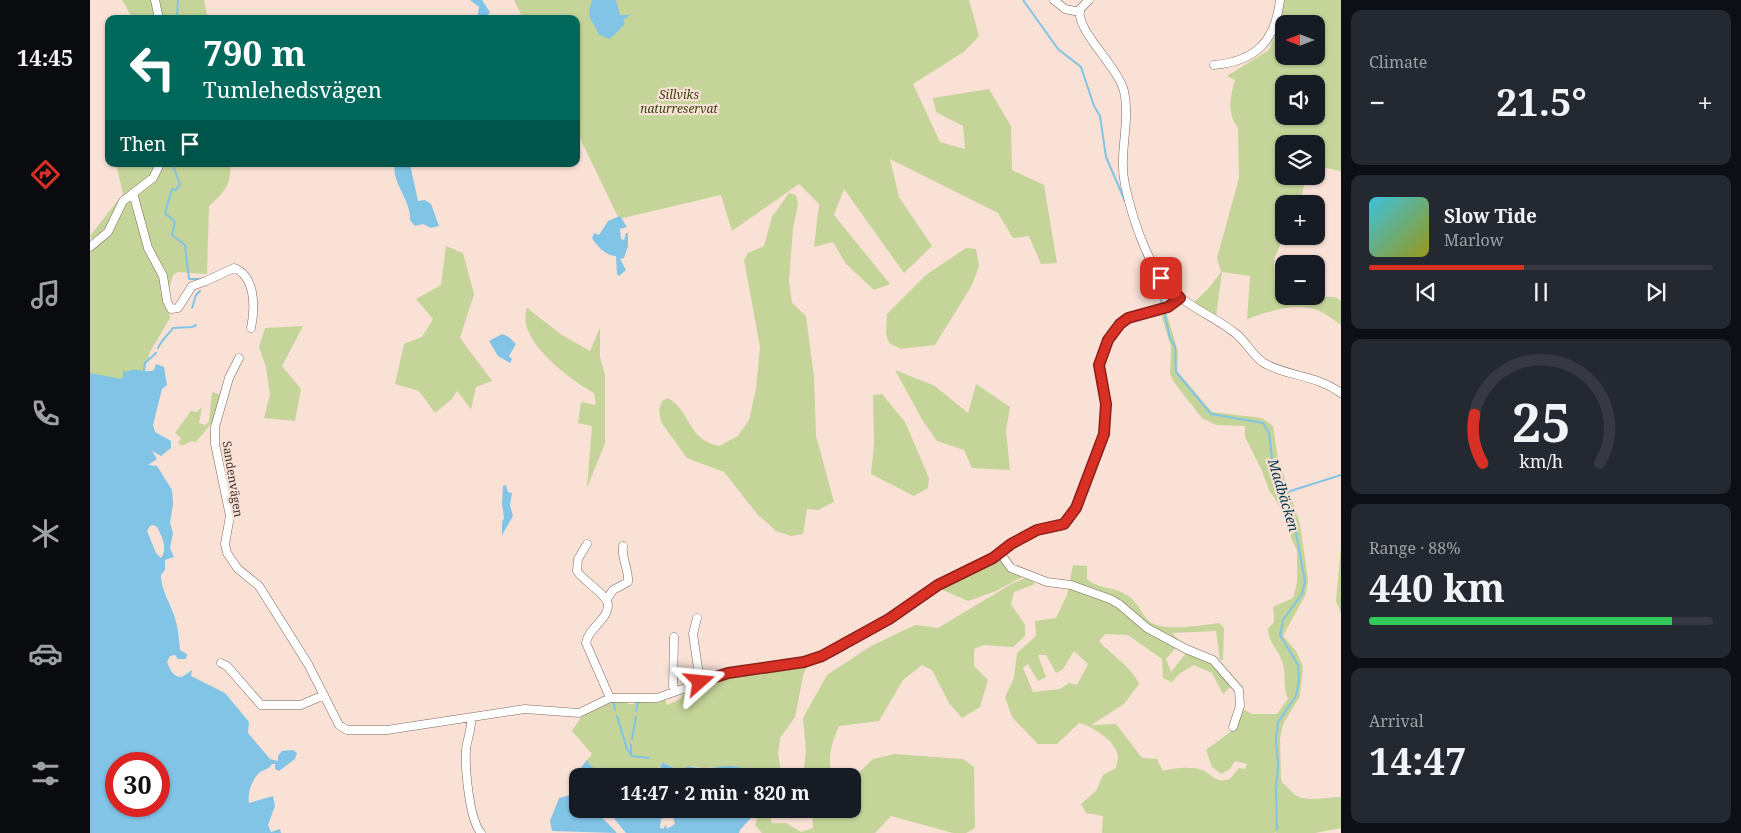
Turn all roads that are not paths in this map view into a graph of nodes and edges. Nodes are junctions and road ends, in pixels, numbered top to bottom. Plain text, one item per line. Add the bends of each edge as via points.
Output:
1 (155, 0) edge
2 (1054, 0) edge
3 (1089, 0) edge
4 (1280, 0) edge
5 (1080, 12) junction
6 (158, 15) edge
7 (1214, 66) dead end
8 (158, 167) edge
9 (133, 192) junction
10 (90, 247) edge
11 (1180, 298) junction
12 (251, 328) dead end
13 (239, 358) dead end
14 (1341, 393) edge
15 (587, 544) dead end
16 (623, 546) dead end
17 (1000, 553) junction
18 (607, 599) junction
19 (697, 618) dead end
20 (674, 637) dead end
21 (221, 663) dead end
22 (700, 682) junction
23 (675, 691) junction
24 (324, 694) junction
25 (610, 698) junction
26 (471, 719) junction
27 (1233, 727) dead end
28 (481, 833) edge

1 - 6 street
2 - 5 street via 1064,9
3 - 5 street
4 - 7 street via 1271,36 1260,50
5 - 11 street via 1082,25 1111,65 1123,90 1126,106 1125,184 1143,243 1161,278
8 - 9 street via 153,178
9 - 10 street via 123,201 104,237
9 - 12 street via 148,248 163,276 171,309 178,308 192,286 234,268 240,270 250,286 254,311
11 - 14 street via 1235,333 1264,363 1313,378
11 - 17 street, Sandenvägen via 1165,308 1123,322 1107,342 1099,373 1106,404 1104,434 1071,517 1060,526 1033,532
13 - 24 street, Sandenvägen via 229,378 215,426 230,516 225,544 227,553 238,569 259,586
15 - 18 street via 578,559 576,571
16 - 18 street via 621,554 628,582 613,590
17 - 22 street, Sandenvägen via 938,585 889,619 822,656 804,662 728,673
17 - 27 street via 1010,568 1110,599 1147,628 1213,660 1239,690 1240,706
18 - 25 street via 608,609 586,643
19 - 22 street via 693,634
20 - 23 street
21 - 24 street via 261,705 301,705
22 - 23 street, Sandenvägen
23 - 25 street, Sandenvägen via 657,698
24 - 26 street, Sandenvägen via 339,726 346,730 394,729
25 - 26 street, Sandenvägen via 576,714 525,709
26 - 28 street via 466,750 468,783 475,822

